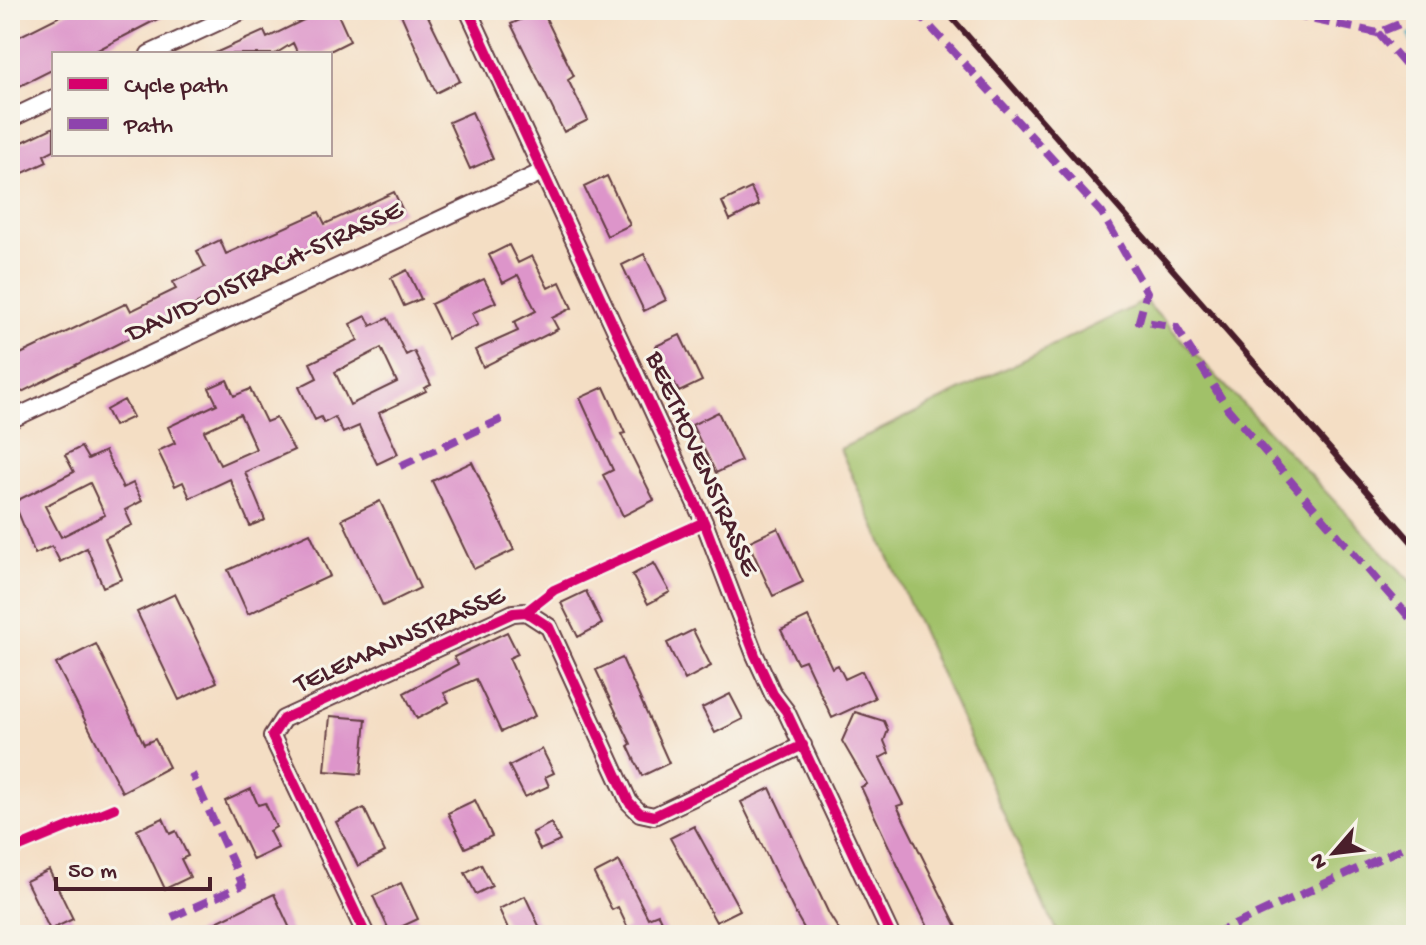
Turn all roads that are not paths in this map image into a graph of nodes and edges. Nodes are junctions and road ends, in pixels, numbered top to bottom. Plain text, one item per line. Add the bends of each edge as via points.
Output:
1 (244, 10) edge
2 (468, 10) edge
3 (153, 52) edge
4 (52, 99) edge
5 (10, 119) edge
6 (542, 172) junction
7 (10, 420) edge
8 (803, 745) junction
9 (366, 935) edge
10 (891, 935) edge

1 - 3 street
2 - 6 street, BEETHOVENSTRASSE
4 - 5 street
6 - 7 street, DAVID-OISTRACH-STRASSE
6 - 8 street, BEETHOVENSTRASSE via 704,522 755,655
8 - 9 street, TELEMANNSTRASSE via 654,816 640,813 629,802 549,627 526,612 513,613 283,719 272,736
8 - 10 street, BEETHOVENSTRASSE

